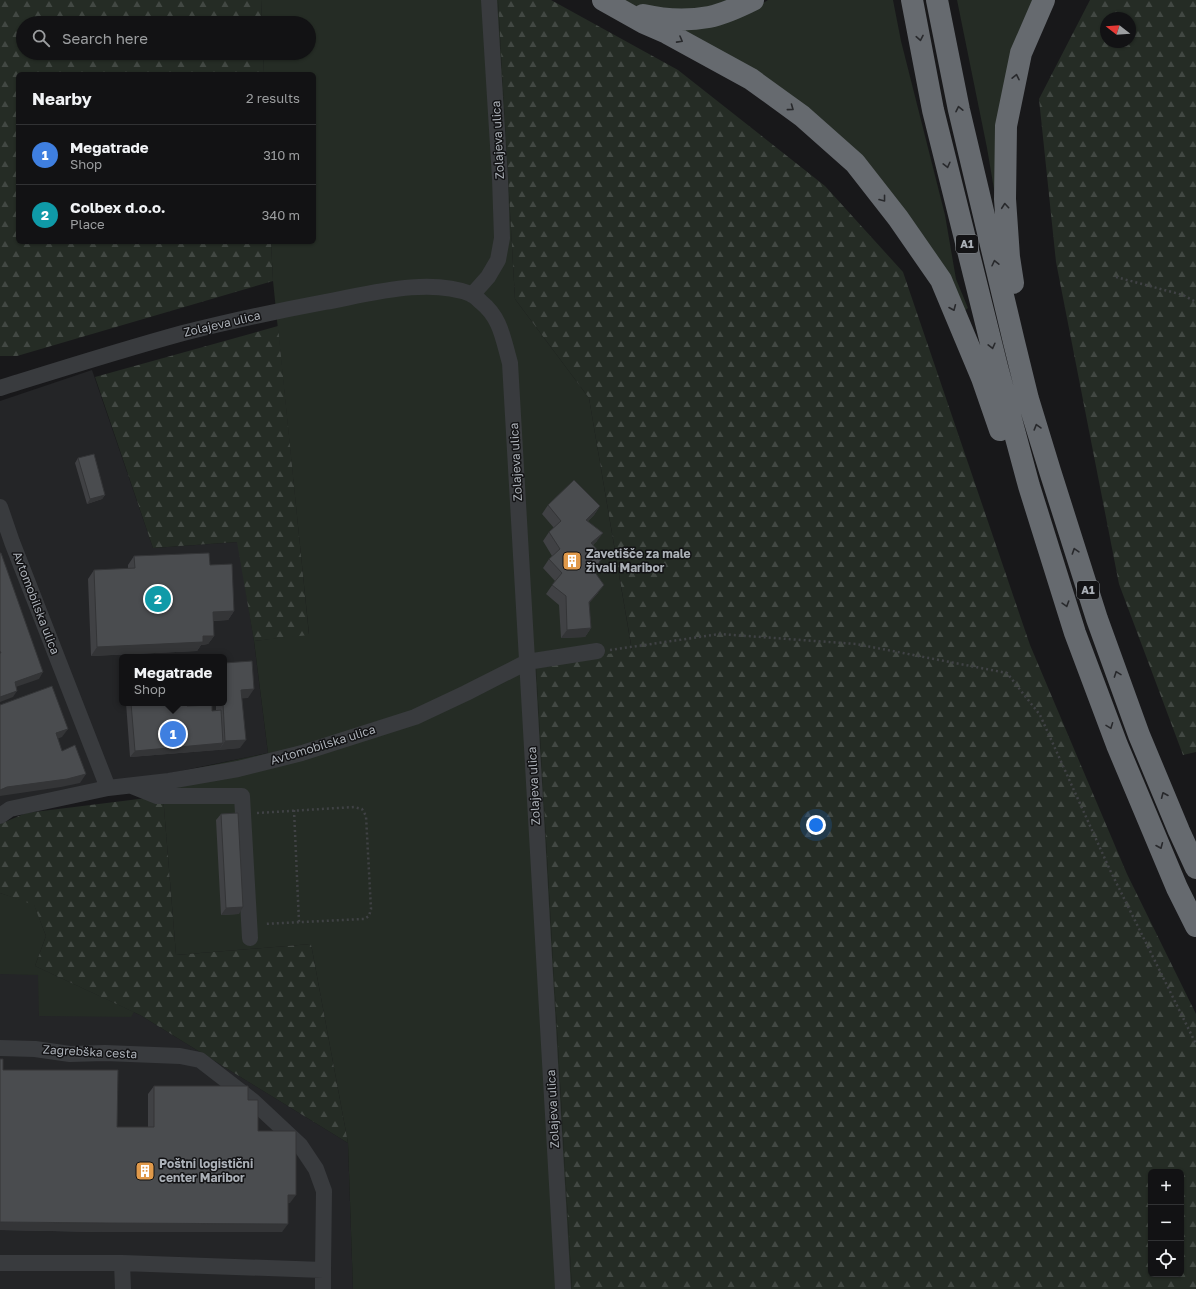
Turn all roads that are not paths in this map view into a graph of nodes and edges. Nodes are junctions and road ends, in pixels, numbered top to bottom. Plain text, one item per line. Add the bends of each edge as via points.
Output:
1 (489, 0) edge
2 (752, 0) edge
3 (912, 0) edge
4 (937, 0) edge
5 (1044, 0) edge
6 (612, 5) edge
7 (472, 295) junction
8 (1014, 342) junction
9 (0, 388) edge
10 (1029, 486) junction
11 (0, 507) edge
12 (597, 651) road end
13 (527, 662) junction
14 (130, 786) junction
15 (108, 788) junction
16 (0, 816) edge
17 (1196, 868) edge
18 (1196, 926) edge
19 (250, 932) road end
20 (0, 1048) edge
21 (0, 1263) edge
22 (122, 1263) junction
23 (323, 1270) junction
24 (123, 1289) edge
25 (323, 1289) edge
26 (563, 1289) edge

1 - 7 street, Zolajeva ulica via 502,238 498,260 488,277
2 - 6 highway via 709,17 675,20 648,16
3 -> 10 highway, A1 via 933,110
8 -> 4 highway, A1 via 959,110
8 -> 5 highway via 1018,316 1004,199 1006,126 1021,52
6 -> 10 highway via 751,79 802,116 855,163 898,218 941,280 982,378 1012,467
7 - 9 street, Zolajeva ulica via 448,288 427,287 384,291 281,310 184,333
7 - 13 street, Zolajeva ulica via 487,307 499,324 510,363
17 -> 8 highway, A1 via 1139,735 1097,620 1028,399
10 -> 18 highway, A1 via 1075,633 1112,731 1177,888
11 - 15 street, Avtomobilska ulica
12 - 13 street, Avtomobilska ulica
13 - 14 street, Avtomobilska ulica via 415,717 302,753 238,769
13 - 26 street, Zolajeva ulica
14 - 15 street, Avtomobilska ulica
14 - 19 street via 157,796 242,796
15 - 16 street, Avtomobilska ulica via 10,809
20 - 23 street, Zagrebška cesta via 70,1054 180,1056 200,1060 253,1101 300,1145 316,1170 324,1191
21 - 22 street
22 - 23 street
22 - 24 street
23 - 25 street, Zagrebška cesta

